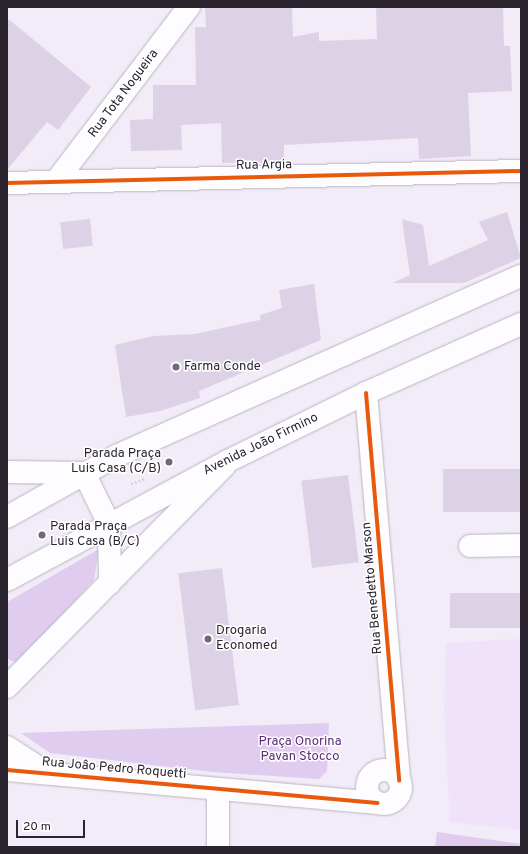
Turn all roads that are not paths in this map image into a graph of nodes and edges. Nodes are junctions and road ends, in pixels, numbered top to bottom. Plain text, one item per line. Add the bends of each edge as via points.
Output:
1 (189, 7) edge
2 (521, 171) edge
3 (57, 180) junction
4 (7, 183) edge
5 (521, 276) edge
6 (521, 324) edge
7 (366, 393) junction
8 (228, 461) junction
9 (7, 472) edge
10 (84, 473) junction
11 (7, 517) edge
12 (109, 524) junction
13 (521, 545) edge
14 (470, 546) dead end
15 (7, 580) edge
16 (110, 583) junction
17 (7, 687) edge
18 (7, 747) edge
19 (7, 770) edge
20 (48, 773) junction
21 (218, 790) junction
22 (218, 847) edge

1 - 3 street, Rua Tota Nogueira
2 - 3 street, Rua Argia
3 - 4 street, Rua Argia
5 - 10 street
6 - 7 street, Avenida João Firmino
7 - 8 street, Avenida João Firmino
7 - 21 street, Rua Benedetto Marson via 400,792 393,801 378,803
8 - 12 street, Avenida João Firmino
8 - 16 street
9 - 10 street
10 - 11 street
10 - 12 street
12 - 15 street, Avenida João Firmino
12 - 16 street
13 - 14 street
16 - 17 street
18 - 20 street, Rua Joâo Pedro Roquetti
19 - 20 street, Rua Joâo Pedro Roquetti
20 - 21 street, Rua Joâo Pedro Roquetti
21 - 22 street

